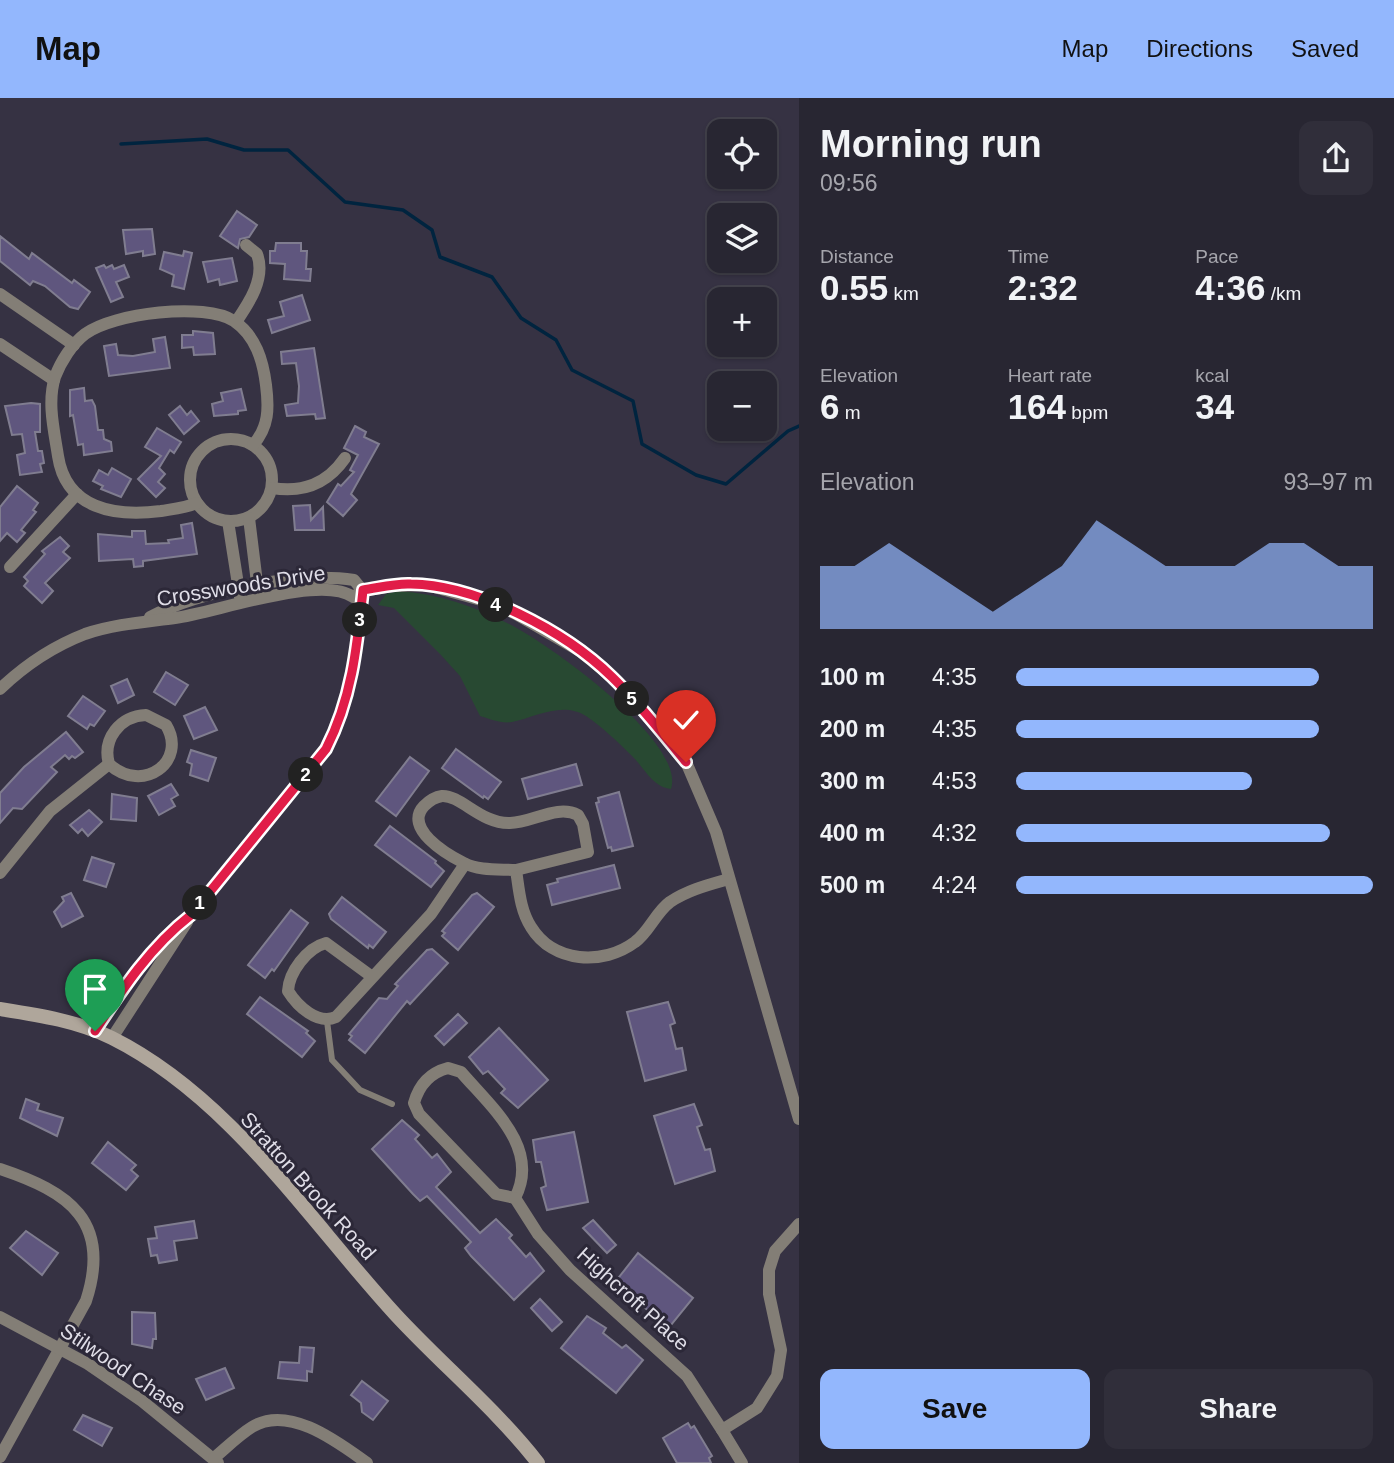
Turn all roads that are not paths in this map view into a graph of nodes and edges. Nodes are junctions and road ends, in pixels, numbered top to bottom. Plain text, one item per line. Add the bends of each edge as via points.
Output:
1 (246, 245) dead end
2 (0, 294) edge
3 (236, 322) junction
4 (0, 345) edge
5 (74, 345) junction
6 (54, 380) junction
7 (253, 445) junction
8 (345, 458) dead end
9 (272, 488) junction
10 (77, 494) junction
11 (197, 503) junction
12 (249, 517) junction
13 (229, 522) junction
14 (10, 567) dead end
15 (257, 584) junction
16 (363, 590) junction
17 (240, 596) junction
18 (259, 599) junction
19 (0, 689) edge
20 (109, 764) junction
21 (465, 864) junction
22 (516, 870) junction
23 (0, 873) edge
24 (729, 879) junction
25 (191, 915) junction
26 (370, 976) junction
27 (0, 1009) edge
28 (327, 1021) junction
29 (95, 1031) junction
30 (112, 1038) junction
31 (392, 1104) dead end
32 (799, 1119) edge
33 (0, 1169) edge
34 (515, 1198) junction
35 (799, 1224) edge
36 (0, 1317) edge
37 (62, 1348) junction
38 (722, 1430) junction
39 (0, 1457) edge
40 (216, 1461) edge
41 (367, 1463) edge
42 (538, 1463) edge
43 (742, 1463) edge

1 - 3 street via 257,254 260,274
2 - 5 street
3 - 5 street via 204,311 133,317 95,327
3 - 7 street via 256,344 265,375 267,418 263,434
4 - 6 street
5 - 6 street
6 - 10 street via 52,418 60,465
7 - 9 street via 270,464
7 - 11 street via 229,439 206,447 192,467 190,479
8 - 9 street via 314,486 289,491
9 - 12 street via 260,510
10 - 11 street via 85,503 120,514
10 - 14 street
11 - 13 street via 205,512
12 - 13 street
12 - 15 street
13 - 17 street
15 - 16 street, Crosswoods Drive via 334,577 354,580
15 - 17 street, Crosswoods Drive
15 - 18 street
16 - 18 street, Crosswoods Drive via 353,597 335,590
16 - 24 street via 408,583 449,590 516,614 580,651 612,677 686,762 716,832
16 - 25 street via 351,686 326,749
17 - 18 street, Crosswoods Drive
17 - 19 street, Crosswoods Drive via 170,607 146,620 86,634 54,648
20 - 20 street via 124,776 152,773 170,754 172,739 166,725 146,715 125,722 110,737
20 - 23 street via 50,811
21 - 22 street
21 - 22 street via 421,832 417,819 434,798 455,799 497,823 517,823 564,811 578,815 589,852
21 - 26 street via 431,914
22 - 24 street via 524,915 532,930 560,951 579,958 619,952 637,941 667,904 689,891
24 - 32 street
25 - 29 street via 164,937 131,976
25 - 30 street
26 - 28 street via 336,1017
26 - 28 street via 326,943 316,946 292,972 288,991 316,1018
27 - 29 street, Stratton Brook Road
28 - 31 lane via 332,1060 360,1090
29 - 30 street, Stratton Brook Road
30 - 42 street, Stratton Brook Road via 154,1063 234,1132 410,1331
33 - 37 street via 68,1200 93,1245 93,1279
34 - 34 street via 496,1194 419,1114 414,1103 417,1093 437,1071 461,1072 513,1131 522,1165 522,1185
34 - 38 street, Highcroft Place via 538,1234 578,1279 687,1376
35 - 38 street via 775,1251 769,1270 769,1294 781,1350 777,1376 757,1408
36 - 37 street, Stilwood Chase
37 - 39 street
37 - 40 street, Stilwood Chase via 142,1401
38 - 43 street, Highcroft Place
40 - 41 street via 254,1426 270,1421 318,1429

